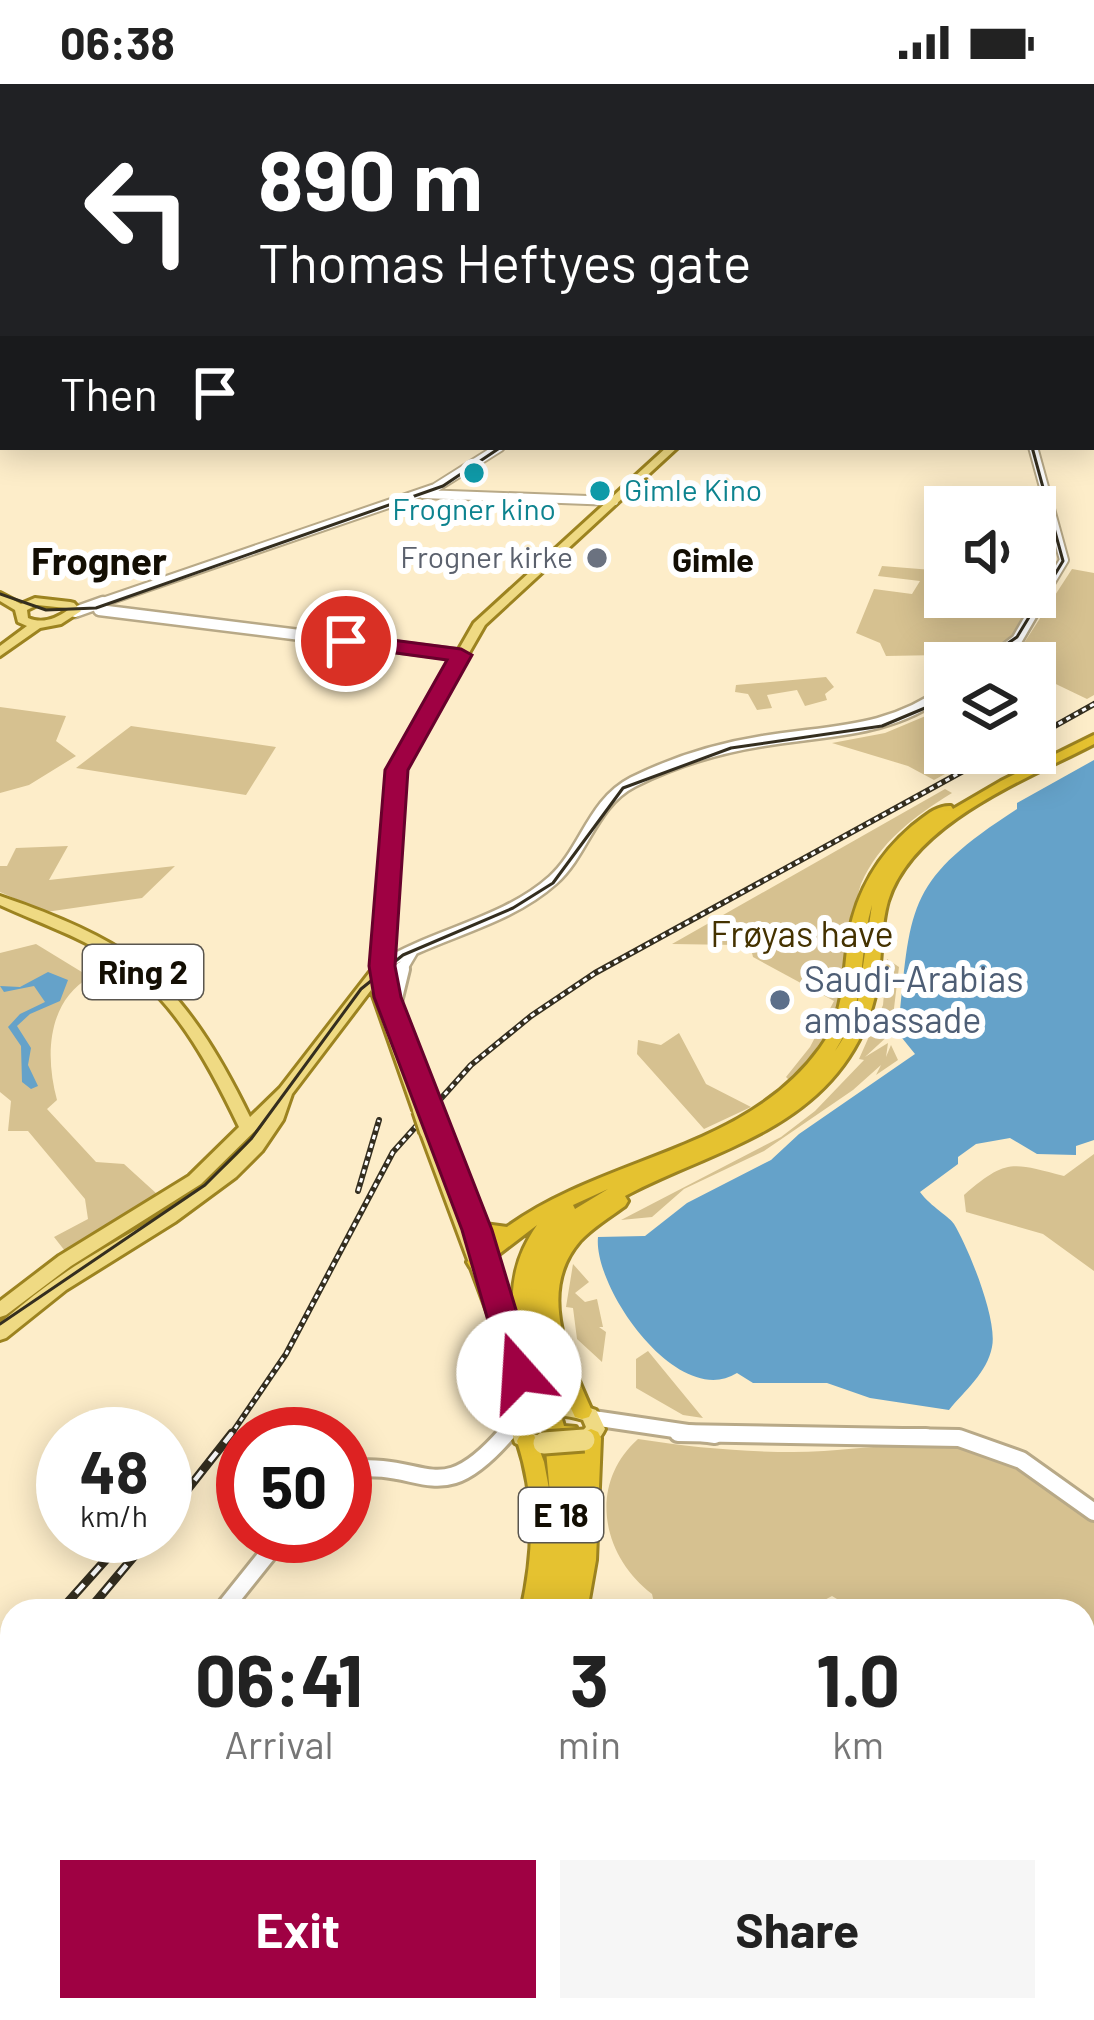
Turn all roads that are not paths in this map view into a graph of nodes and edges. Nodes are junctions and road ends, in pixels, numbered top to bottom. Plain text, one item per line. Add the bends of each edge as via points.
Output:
1 (496, 450) edge
2 (670, 450) edge
3 (1036, 450) edge
4 (420, 494) junction
5 (614, 501) junction
6 (0, 592) edge
7 (95, 608) junction
8 (75, 609) junction
9 (24, 614) junction
10 (1014, 642) edge
11 (0, 652) edge
12 (461, 655) junction
13 (924, 707) edge
14 (1094, 728) edge
15 (1094, 739) edge
16 (0, 900) edge
17 (417, 945) junction
18 (383, 947) junction
19 (382, 966) junction
20 (361, 988) junction
21 (386, 1003) junction
22 (349, 1004) junction
23 (257, 1126) junction
24 (433, 1126) junction
25 (597, 1189) junction
26 (477, 1230) junction
27 (511, 1234) junction
28 (481, 1259) junction
29 (0, 1310) edge
30 (0, 1333) edge
31 (519, 1373) junction
32 (573, 1419) junction
33 (526, 1433) junction
34 (372, 1468) edge
35 (1094, 1512) edge
36 (260, 1563) edge
37 (232, 1599) edge
38 (534, 1599) edge
39 (550, 1599) edge
40 (564, 1599) edge
41 (578, 1599) edge

1 - 4 street
2 - 5 main road
3 - 10 street via 1064,560
4 - 5 street
4 - 7 street
5 - 12 main road via 480,623
6 - 9 main road
7 - 8 street
7 - 12 street
8 - 9 main road
8 - 9 main road
9 - 11 main road
12 - 18 main road via 396,770
13 - 17 street via 869,731 752,743 629,783 544,888
14 - 25 highway, E 18 via 958,801 892,855 863,908 846,1014 799,1083 743,1122
15 - 32 highway via 953,817 904,860 878,911 861,1018 812,1090 754,1132 635,1186 569,1242 549,1283 549,1323
16 - 23 main road, Ring 2 via 99,944 148,977
17 - 19 street
17 - 21 street
18 - 19 main road
18 - 20 main road
19 - 20 main road
19 - 21 main road
20 - 22 main road
21 - 22 main road
21 - 24 main road, bridge
22 - 23 main road via 285,1092 281,1112
23 - 29 main road via 195,1180
23 - 30 main road via 205,1191
24 - 26 main road
24 - 28 main road
25 - 27 highway
25 - 32 highway, E 18 via 552,1220 523,1268 521,1310
26 - 27 highway
26 - 28 main road
27 - 28 highway
28 - 31 main road
31 - 32 main road
31 - 33 main road
32 - 33 main road, bridge
32 - 33 main road
32 - 35 street via 749,1439 974,1441 1024,1462
32 - 39 highway, E 18
32 - 40 highway, E 18 via 574,1530
32 - 41 highway via 585,1560
33 - 34 street via 456,1476
33 - 38 highway via 542,1508
36 - 37 street

